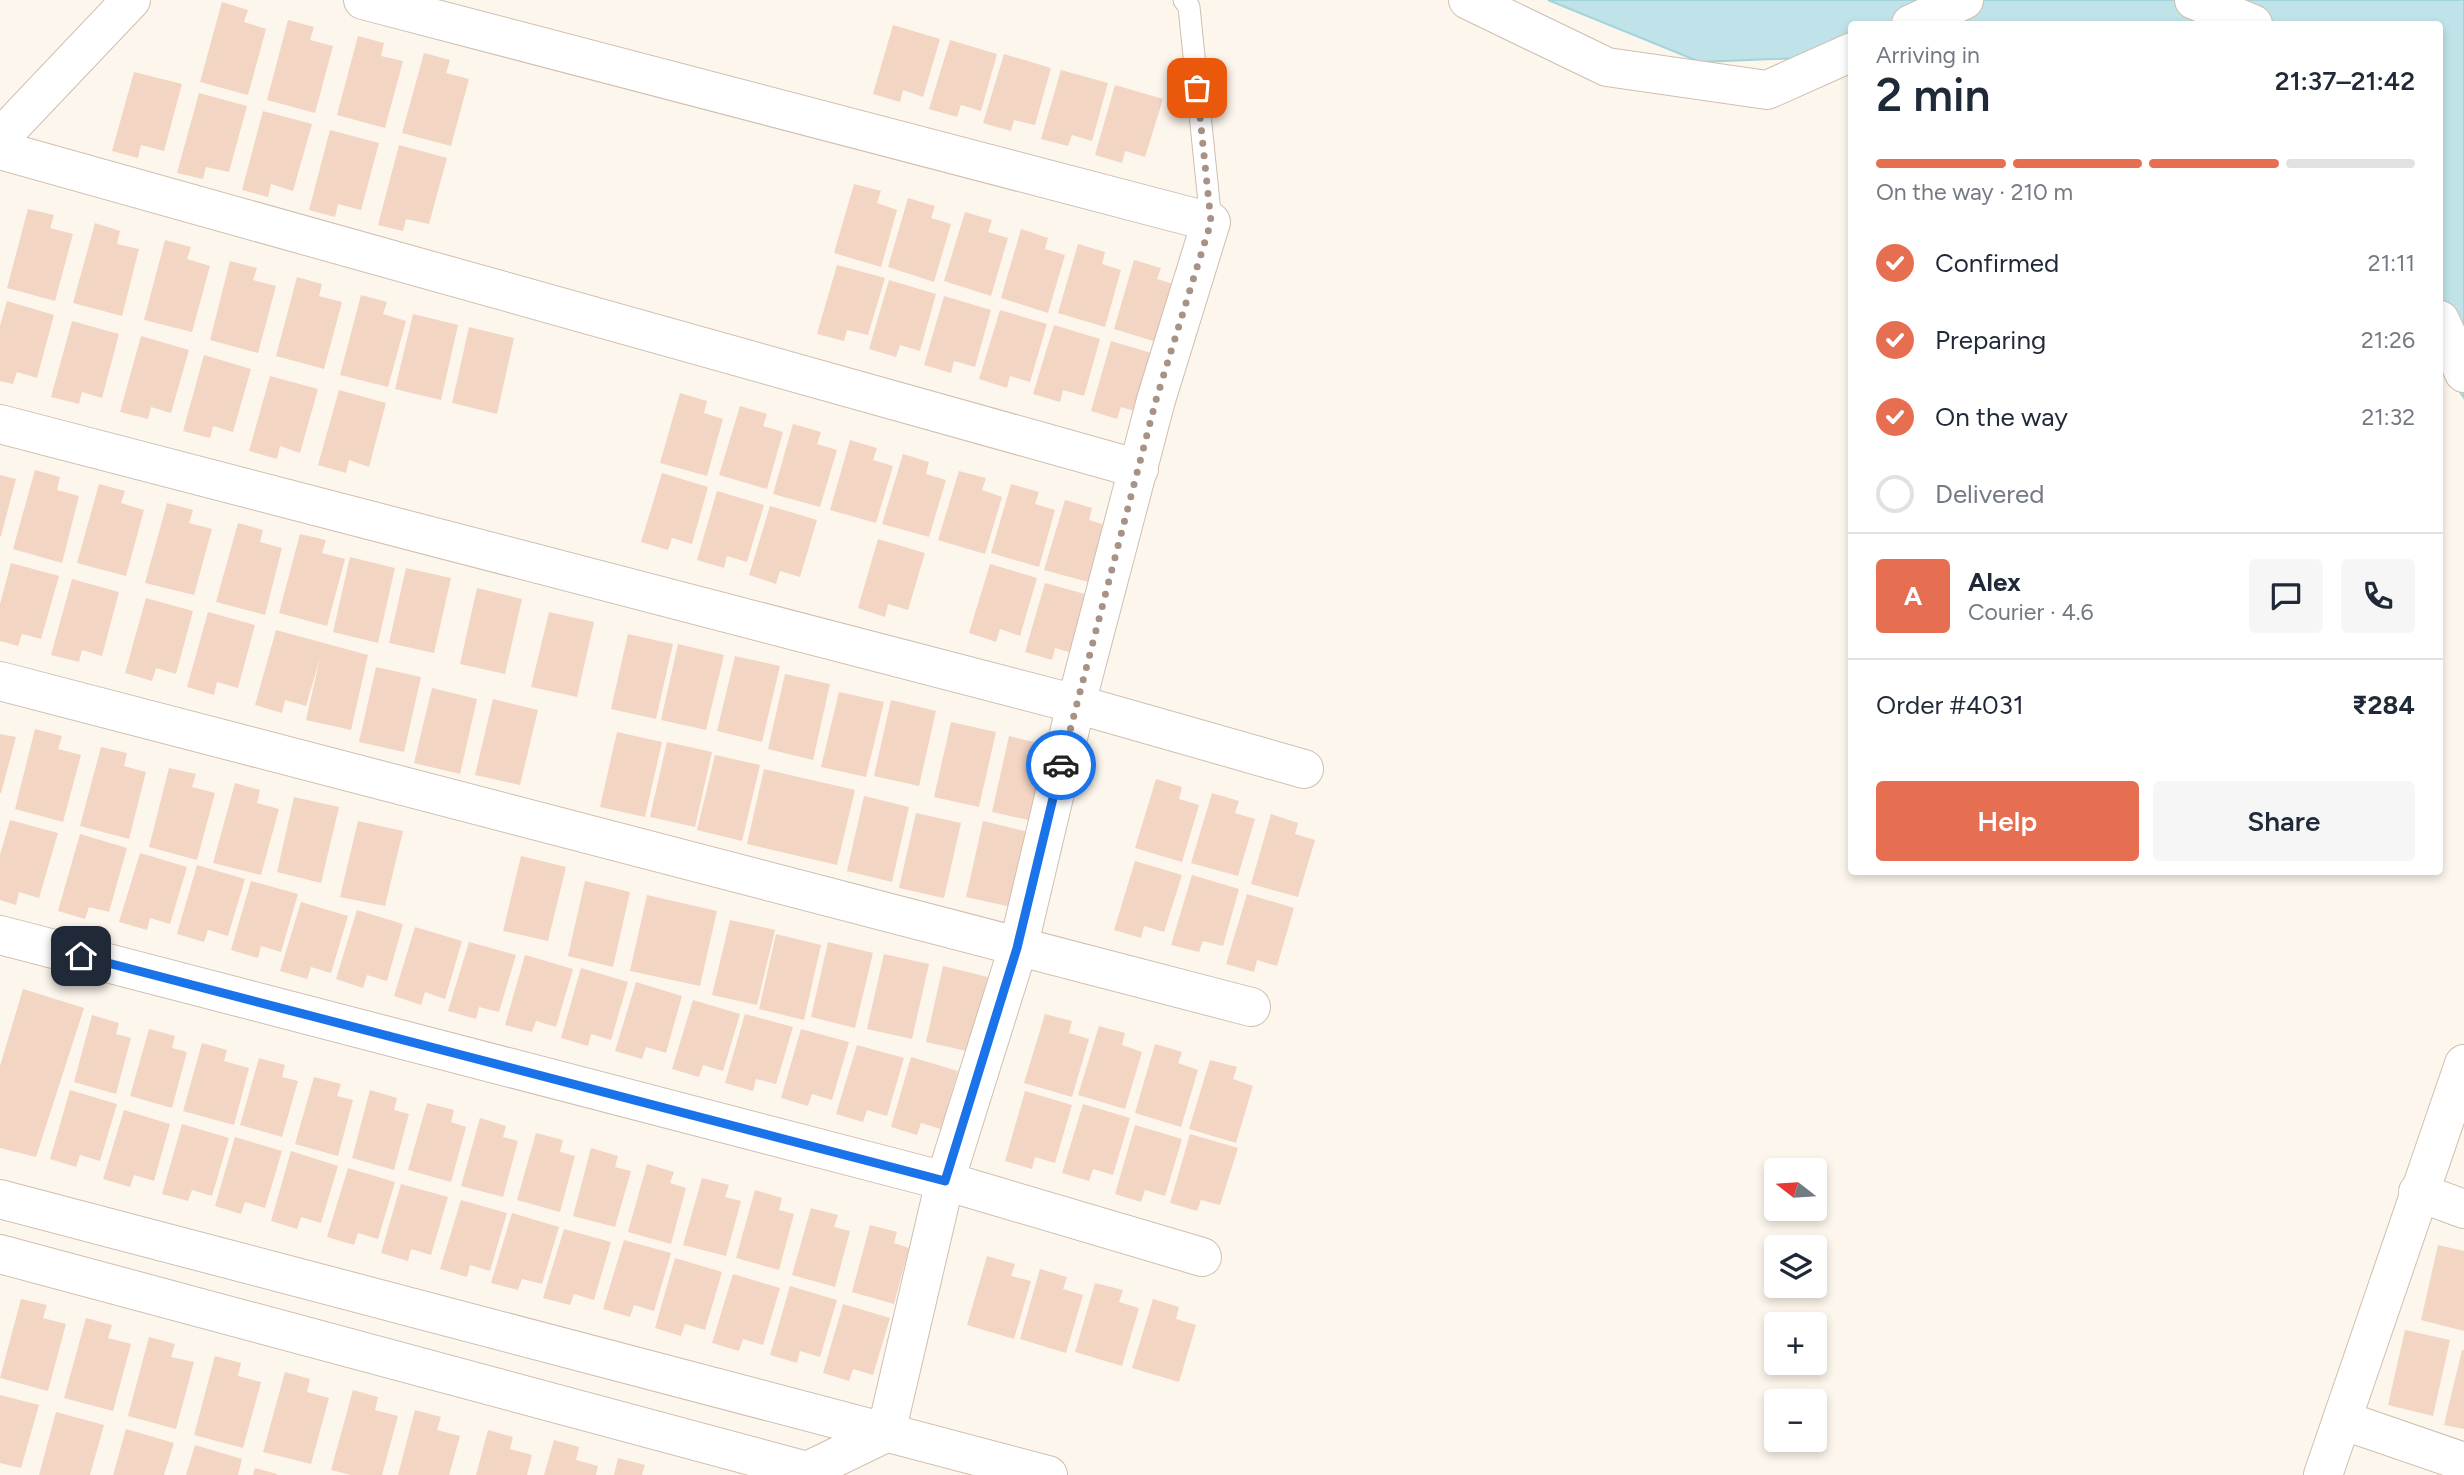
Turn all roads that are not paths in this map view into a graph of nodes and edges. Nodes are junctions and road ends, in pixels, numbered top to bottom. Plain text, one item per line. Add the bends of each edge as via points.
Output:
1 (131, 0) edge
2 (363, 0) edge
3 (1184, 0) edge
4 (1468, 0) edge
5 (1964, 0) edge
6 (2194, 0) edge
7 (1917, 21) edge
8 (2246, 21) edge
9 (1848, 54) edge
10 (0, 138) edge
11 (0, 150) edge
12 (1211, 222) junction
13 (2443, 327) edge
14 (2464, 373) edge
15 (0, 424) edge
16 (1139, 469) junction
17 (0, 681) edge
18 (1076, 704) junction
19 (1304, 769) dead end
20 (0, 935) edge
21 (1017, 948) junction
22 (1251, 1007) dead end
23 (2464, 1064) edge
24 (945, 1181) junction
25 (2418, 1192) junction
26 (0, 1199) edge
27 (2464, 1209) edge
28 (0, 1254) edge
29 (1202, 1257) dead end
30 (2342, 1420) junction
31 (886, 1433) junction
32 (2464, 1462) edge
33 (1048, 1475) edge
34 (2323, 1475) edge

1 - 10 street
2 - 12 street
3 - 12 lane via 1189,7
4 - 9 street via 1607,67 1767,90
5 - 7 street
6 - 8 street
11 - 16 street
12 - 16 street
13 - 14 street
15 - 18 street
16 - 18 street
17 - 21 street
18 - 19 street
18 - 21 street
20 - 24 street
21 - 22 street
21 - 24 street
23 - 25 street
24 - 29 street
24 - 31 street
25 - 27 street
25 - 30 street
26 - 31 street
28 - 31 street via 807,1471
30 - 32 street
30 - 34 street
31 - 33 street

